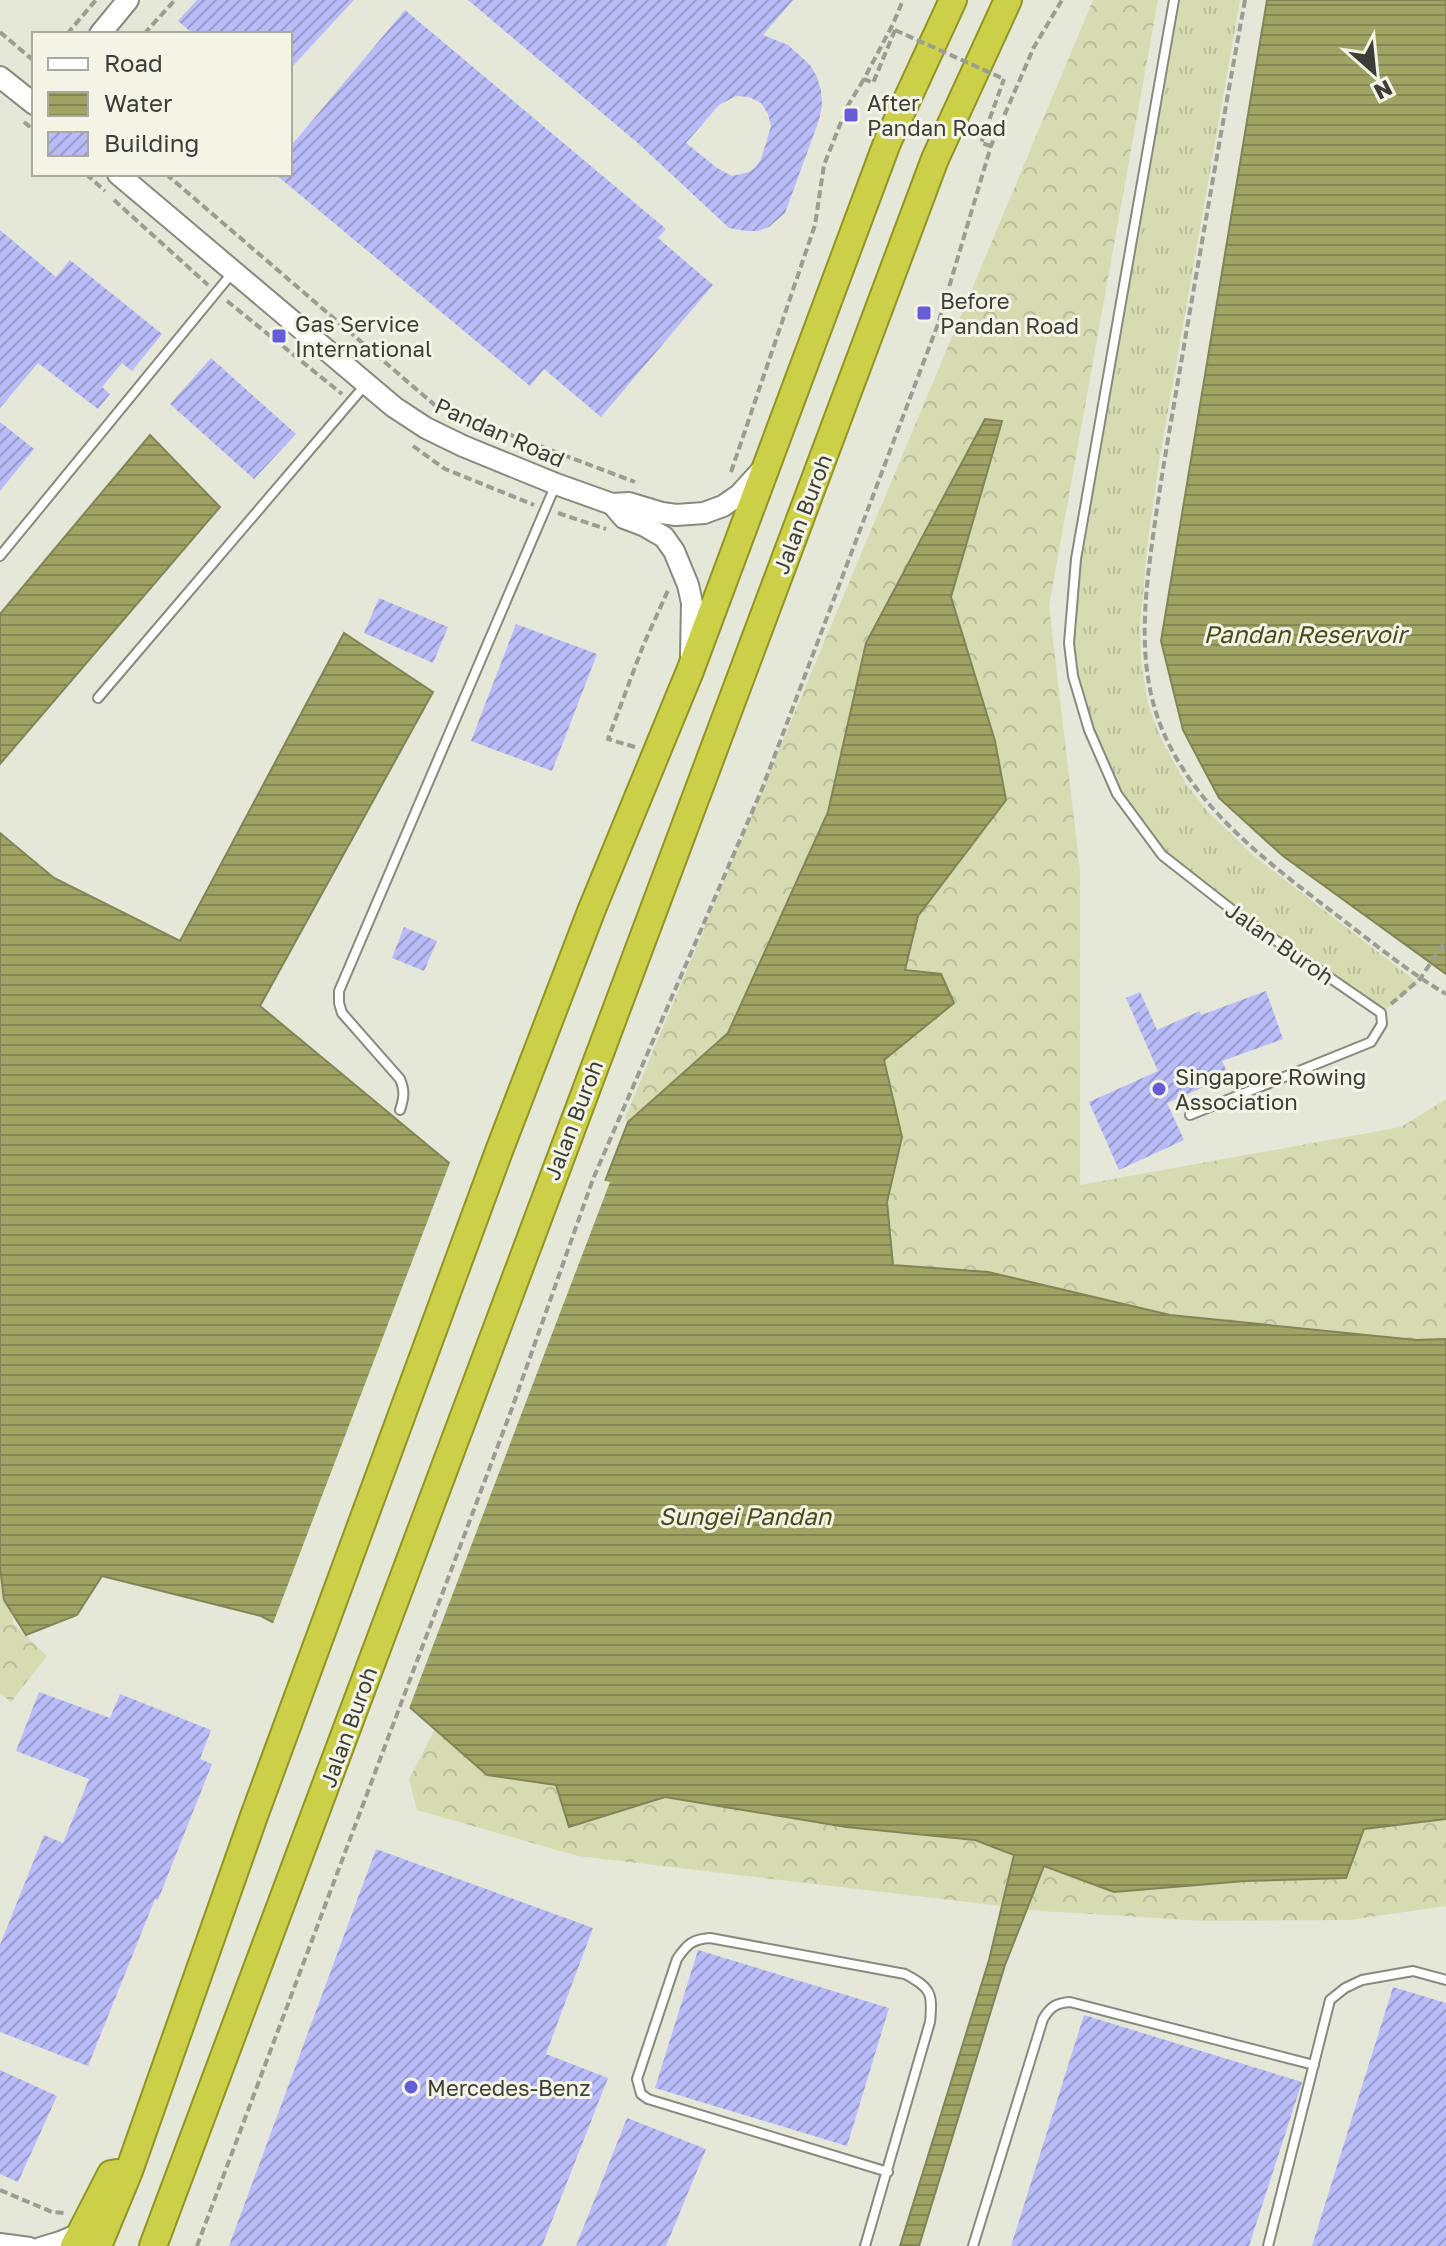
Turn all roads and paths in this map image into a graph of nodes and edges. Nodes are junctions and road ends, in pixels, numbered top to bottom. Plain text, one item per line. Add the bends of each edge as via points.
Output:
1 (96, 0) edge
2 (128, 0) edge
3 (175, 0) edge
4 (903, 0) edge
5 (953, 0) edge
6 (1008, 0) edge
7 (1062, 0) edge
8 (1174, 0) edge
9 (1245, 0) edge
10 (0, 32) edge
11 (69, 32) edge
12 (102, 32) edge
13 (146, 32) edge
14 (32, 59) edge
15 (0, 77) edge
16 (864, 79) junction
17 (32, 102) edge
18 (991, 146) junction
19 (120, 176) edge
20 (168, 176) edge
21 (234, 272) junction
22 (366, 384) junction
23 (765, 466) junction
24 (724, 478) dead end
25 (556, 484) junction
26 (648, 487) dead end
27 (612, 504) junction
28 (0, 556) edge
29 (670, 585) dead end
30 (690, 671) junction
31 (98, 698) dead end
32 (657, 753) junction
33 (1446, 940) edge
34 (1420, 979) junction
35 (1446, 994) edge
36 (1381, 1013) junction
37 (400, 1110) dead end
38 (1190, 1115) dead end
39 (1446, 1980) edge
40 (1314, 2065) junction
41 (129, 2171) junction
42 (888, 2172) junction
43 (0, 2190) edge
44 (86, 2233) edge
45 (0, 2242) edge
46 (30, 2246) edge
47 (40, 2246) edge
48 (153, 2246) edge
49 (197, 2246) edge
50 (865, 2246) edge
51 (973, 2246) edge
52 (1268, 2246) edge

1 - 11 path
2 - 12 street
3 - 13 path
4 - 16 path
5 - 23 highway via 887,143
6 - 48 highway, Jalan Buroh via 935,159
7 - 18 path via 1034,47
8 - 36 lane, Jalan Buroh via 1076,559 1069,643 1073,676 1117,794 1162,855
9 - 34 path via 1151,549 1144,627 1153,703 1176,756 1211,808 1257,853
10 - 14 path
15 - 17 street
16 - 18 path, bridge via 873,83 895,30 1004,79 981,143
16 - 24 path via 824,165 815,225 732,471
18 - 49 path via 938,324 762,789 593,1179
19 - 21 street, Pandan Road
20 - 26 path via 437,407
21 - 22 street, Pandan Road
21 - 28 lane
22 - 25 street, Pandan Road via 426,428
22 - 31 lane
23 - 27 street, Pandan Road via 739,495 704,513 676,515
23 - 30 highway
25 - 27 street, Pandan Road
25 - 37 lane via 339,991 342,1013 400,1079
27 - 30 street, Pandan Road via 624,518 664,537 674,551 692,603
29 - 32 path via 608,739
30 - 32 highway
32 - 41 highway via 499,1151
33 - 34 path
34 - 35 path
34 - 36 path
36 - 38 lane via 1382,1024 1371,1042
39 - 40 lane via 1413,1971 1345,1988 1330,2000
40 - 51 lane via 1058,2003 1043,2019
40 - 52 lane
41 - 44 highway
41 - 44 highway via 111,2174
42 - 42 lane via 930,2022 928,1990 905,1974 755,1946 710,1938 686,1946 637,2079 641,2094
42 - 50 lane
43 - 44 path via 64,2213
44 - 47 street
45 - 46 street

